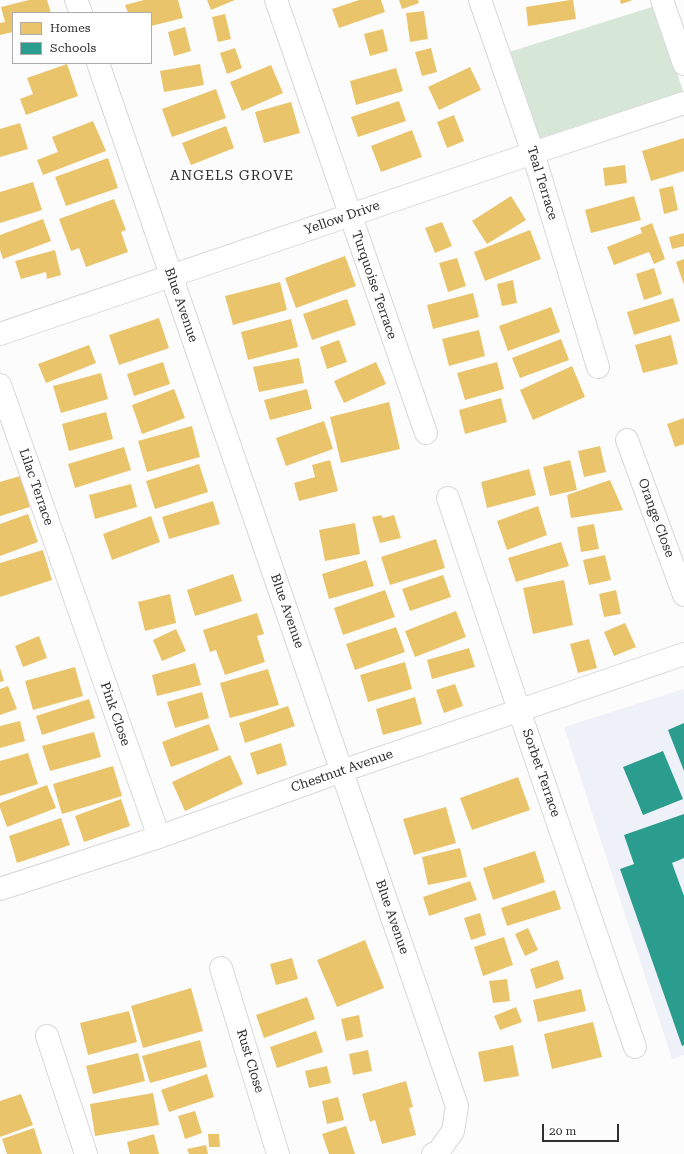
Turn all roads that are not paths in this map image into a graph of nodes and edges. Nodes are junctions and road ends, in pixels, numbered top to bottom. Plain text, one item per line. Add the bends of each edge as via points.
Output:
1 (76, 0) edge
2 (276, 0) edge
3 (480, 0) edge
4 (662, 0) edge
5 (81, 12) edge
6 (98, 64) edge
7 (684, 64) edge
8 (684, 103) edge
9 (533, 153) junction
10 (349, 215) junction
11 (171, 276) junction
12 (0, 334) edge
13 (598, 367) dead end
14 (0, 385) edge
15 (426, 433) dead end
16 (627, 440) dead end
17 (448, 498) dead end
18 (72, 590) joint
19 (684, 595) edge
20 (684, 654) edge
21 (519, 710) junction
22 (342, 771) junction
23 (159, 837) junction
24 (0, 889) edge
25 (221, 968) dead end
26 (48, 1036) dead end
27 (635, 1047) dead end
28 (86, 1154) edge
29 (278, 1154) edge
30 (433, 1154) edge

1 - 5 street
2 - 10 street, Turquoise Terrace
3 - 9 street, Teal Terrace
4 - 7 street
6 - 11 street, Blue Avenue
8 - 9 street, Yellow Drive
9 - 10 street, Yellow Drive
9 - 13 street, Teal Terrace
10 - 11 street, Yellow Drive
10 - 15 street, Turquoise Terrace
11 - 12 street, Yellow Drive
11 - 22 street, Blue Avenue
14 - 18 street, Lilac Terrace
16 - 19 street, Orange Close
17 - 21 street, Sorbet Terrace
18 - 23 street, Pink Close
20 - 21 street, Chestnut Avenue
21 - 22 street, Chestnut Avenue
21 - 27 street, Sorbet Terrace
22 - 23 street, Chestnut Avenue
22 - 30 street, Blue Avenue via 457,1106 454,1131 439,1151
23 - 24 street, Chestnut Avenue
25 - 29 street, Rust Close
26 - 28 street

